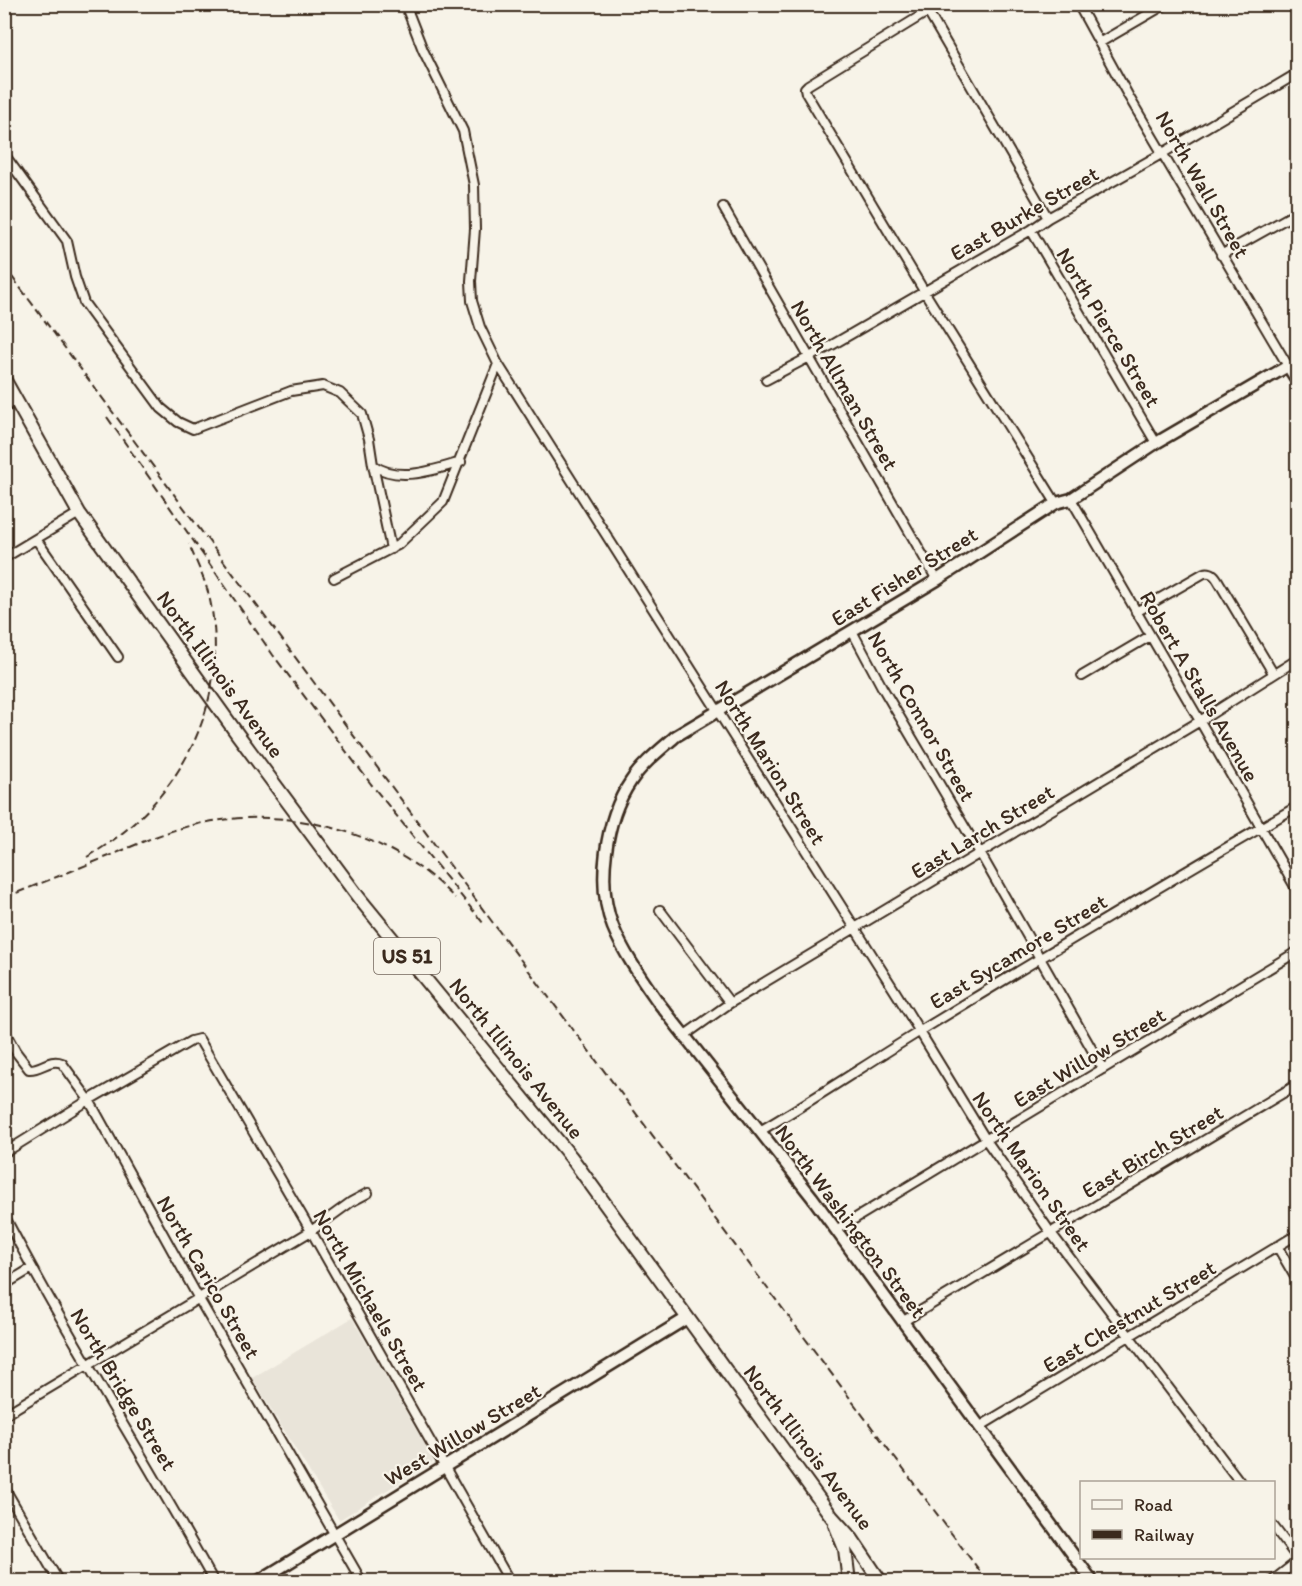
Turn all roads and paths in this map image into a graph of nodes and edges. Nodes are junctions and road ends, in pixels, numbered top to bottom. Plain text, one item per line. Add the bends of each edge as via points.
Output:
1 (405, 4) edge
2 (940, 4) edge
3 (1078, 4) edge
4 (1166, 4) edge
5 (928, 12) junction
6 (1099, 43) junction
7 (1298, 73) edge
8 (1163, 153) junction
9 (4, 154) edge
10 (723, 207) dead end
11 (1298, 212) edge
12 (1048, 218) junction
13 (1031, 230) junction
14 (1221, 255) junction
15 (924, 291) junction
16 (808, 358) junction
17 (498, 364) junction
18 (1288, 366) junction
19 (4, 379) edge
20 (766, 380) dead end
21 (1298, 382) edge
22 (16, 400) junction
23 (4, 408) edge
24 (1156, 443) junction
25 (461, 462) junction
26 (373, 465) junction
27 (1071, 499) junction
28 (1056, 503) junction
29 (79, 513) junction
30 (36, 539) junction
31 (390, 549) junction
32 (4, 558) edge
33 (334, 578) dead end
34 (937, 580) junction
35 (1136, 612) junction
36 (852, 631) junction
37 (1150, 636) junction
38 (118, 657) dead end
39 (1298, 659) edge
40 (1273, 673) junction
41 (1082, 676) dead end
42 (717, 711) junction
43 (1200, 721) junction
44 (1298, 806) edge
45 (1261, 827) junction
46 (980, 853) junction
47 (605, 872) joint
48 (1298, 892) edge
49 (660, 910) dead end
50 (854, 930) junction
51 (1298, 951) edge
52 (1041, 958) junction
53 (730, 1003) junction
54 (4, 1030) edge
55 (919, 1032) junction
56 (685, 1035) junction
57 (1103, 1069) junction
58 (1298, 1084) edge
59 (89, 1100) junction
60 (760, 1131) junction
61 (986, 1140) junction
62 (4, 1153) edge
63 (368, 1193) dead end
64 (4, 1215) edge
65 (836, 1230) junction
66 (311, 1231) junction
67 (1051, 1233) junction
68 (1298, 1234) edge
69 (1277, 1246) junction
70 (32, 1268) junction
71 (1298, 1282) edge
72 (4, 1285) edge
73 (199, 1299) junction
74 (687, 1318) junction
75 (902, 1322) junction
76 (1130, 1337) junction
77 (89, 1365) junction
78 (4, 1415) edge
79 (979, 1427) junction
80 (445, 1466) junction
81 (1239, 1481) edge
82 (4, 1487) edge
83 (832, 1517) junction
84 (1275, 1528) edge
85 (334, 1534) junction
86 (1298, 1560) edge
87 (59, 1581) edge
88 (214, 1581) edge
89 (257, 1581) edge
90 (362, 1581) edge
91 (510, 1581) edge
92 (849, 1581) edge
93 (881, 1581) edge
94 (1093, 1581) edge
95 (1271, 1581) edge

1 - 17 street, North Marion Street via 423,50 464,131 474,185 472,301
2 - 5 street
3 - 6 street, North Wall Street
4 - 6 street
5 - 12 street
5 - 15 street via 805,88
6 - 8 street, North Wall Street
7 - 8 street, East Burke Street
8 - 12 street, East Burke Street
8 - 14 street, North Wall Street
9 - 26 street via 67,241 84,303 161,408 193,429 291,391 323,386 340,393 362,414
10 - 16 street, North Allman Street
11 - 14 street
12 - 13 street, East Burke Street
13 - 15 street, East Burke Street
13 - 24 street, North Pierce Street
14 - 18 street, North Wall Street
15 - 16 street, East Burke Street
15 - 28 street
16 - 20 street, East Burke Street
16 - 34 street, North Allman Street
17 - 25 street
17 - 42 street, North Marion Street
18 - 21 street, North Wall Street
18 - 24 street, East Fisher Street
19 - 22 main road, North Illinois Avenue / US 51
22 - 23 street
22 - 29 main road, North Illinois Avenue / US 51
24 - 27 street, East Fisher Street
25 - 26 street via 419,473 383,472
25 - 31 street via 443,502
26 - 31 street
27 - 28 street, East Fisher Street
27 - 35 street, Robert A Stalls Avenue
28 - 34 street, East Fisher Street
29 - 30 street
29 - 74 main road, North Illinois Avenue / US 51 via 359,898 571,1157
30 - 32 street
30 - 38 street
31 - 33 street
34 - 36 street, East Fisher Street
35 - 37 street, Robert A Stalls Avenue
35 - 40 street via 1209,572
36 - 42 street, East Fisher Street
36 - 46 street, North Connor Street
37 - 41 street
37 - 43 street, Robert A Stalls Avenue
39 - 40 street, East Larch Street
40 - 43 street, East Larch Street
42 - 47 street, East Fisher Street via 651,757 631,782 618,805 609,835
42 - 50 street, North Marion Street
43 - 45 street, Robert A Stalls Avenue
43 - 46 street, East Larch Street
44 - 45 street, East Sycamore Street
45 - 48 street, Robert A Stalls Avenue
45 - 52 street, East Sycamore Street
46 - 50 street, East Larch Street
46 - 52 street, North Connor Street
47 - 56 street, North Washington Street via 605,894 613,927 636,970
49 - 53 street
50 - 53 street, East Larch Street
50 - 55 street, North Marion Street
51 - 57 street, East Willow Street
52 - 55 street, East Sycamore Street
52 - 57 street, North Connor Street
53 - 56 street, East Larch Street
54 - 59 street, North Carico Street via 28,1069 50,1062 62,1063
55 - 60 street, East Sycamore Street
55 - 61 street, North Marion Street
56 - 60 street, North Washington Street
57 - 61 street, East Willow Street
58 - 67 street, East Birch Street
59 - 62 street
59 - 66 street, North Michaels Street via 199,1039
59 - 73 street, North Carico Street
60 - 65 street, North Washington Street
61 - 65 street, East Willow Street
61 - 67 street, North Marion Street
63 - 66 street
64 - 70 street, North Bridge Street
65 - 75 street, North Washington Street
66 - 73 street
66 - 80 street, North Michaels Street
67 - 75 street, East Birch Street
67 - 76 street, North Marion Street
68 - 69 street, East Chestnut Street
69 - 71 street
69 - 76 street, East Chestnut Street
70 - 72 street
70 - 77 street, North Bridge Street
73 - 77 street
73 - 85 street, North Carico Street
74 - 80 street, West Willow Street
74 - 83 main road, North Illinois Avenue / US 51
75 - 79 street, North Washington Street
76 - 79 street, East Chestnut Street
76 - 81 street, North Marion Street
77 - 78 street
77 - 88 street, North Bridge Street
79 - 94 street, North Washington Street
80 - 85 street, West Willow Street
80 - 91 street, North Michaels Street
82 - 87 street
83 - 92 main road, US 51 via 845,1549
83 - 93 main road, North Illinois Avenue / US 51
84 - 86 street
85 - 89 street, West Willow Street
85 - 90 street, North Carico Street
86 - 95 street

